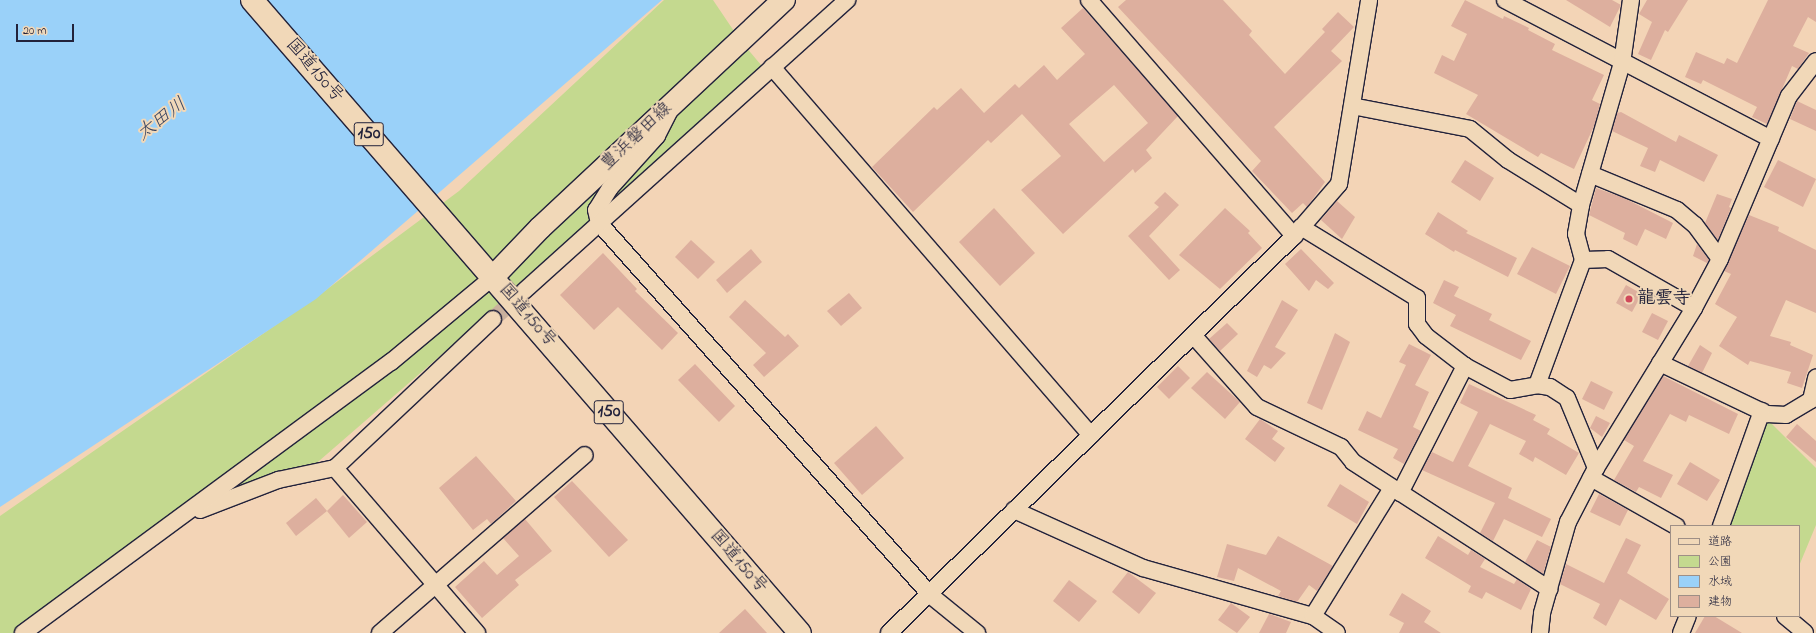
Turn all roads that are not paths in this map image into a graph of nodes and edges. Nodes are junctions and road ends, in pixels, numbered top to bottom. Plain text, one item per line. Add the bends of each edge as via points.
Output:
1 (252, 0) edge
2 (784, 0) edge
3 (846, 0) edge
4 (1089, 0) edge
5 (1369, 0) edge
6 (1505, 0) edge
7 (1631, 0) edge
8 (1816, 61) edge
9 (1622, 63) junction
10 (772, 67) junction
11 (673, 103) junction
12 (1352, 106) junction
13 (1771, 139) junction
14 (1590, 174) junction
15 (1581, 205) junction
16 (599, 223) junction
17 (1298, 231) junction
18 (1720, 259) junction
19 (1583, 260) junction
20 (490, 273) junction
21 (524, 291) tunnel mouth
22 (1694, 308) junction
23 (493, 319) tunnel mouth
24 (1193, 335) junction
25 (1660, 363) junction
26 (1466, 366) junction
27 (1816, 378) edge
28 (1537, 385) junction
29 (1762, 411) junction
30 (1091, 435) junction
31 (585, 456) dead end
32 (335, 468) junction
33 (1594, 473) junction
34 (1396, 490) junction
35 (1014, 510) junction
36 (180, 518) junction
37 (1674, 525) edge
38 (1720, 525) edge
39 (435, 584) junction
40 (1549, 589) junction
41 (929, 594) junction
42 (1313, 616) junction
43 (1688, 617) edge
44 (1786, 617) edge
45 (23, 633) edge
46 (380, 633) edge
47 (477, 633) edge
48 (800, 633) edge
49 (889, 633) edge
50 (976, 633) edge
51 (1337, 633) edge
52 (1540, 633) edge
53 (1682, 633) edge
54 (1805, 633) edge

1 - 20 main road, 国道150号 / 150
2 - 11 main road, 豊浜磐田線
3 - 10 street
4 - 17 street
5 - 12 street
6 - 9 street
7 - 9 street
8 - 13 street via 1790,96
9 - 13 street
9 - 14 street
10 - 16 street
10 - 30 street
11 - 16 street via 657,136 610,188 596,210
11 - 20 main road, 豊浜磐田線
12 - 15 street via 1470,129 1508,160
12 - 17 street via 1339,184
13 - 18 street
14 - 15 street
14 - 18 street via 1677,210 1695,225
15 - 19 street via 1576,234
16 - 21 street
16 - 41 street
17 - 24 street
17 - 26 street via 1417,298 1417,324 1426,336
18 - 22 street
19 - 22 street via 1608,258
19 - 28 street
20 - 36 street via 391,362
20 - 48 main road, 国道150号 / 150
22 - 25 street
23 - 32 street
24 - 30 street
24 - 34 street via 1258,407 1340,447 1353,462
25 - 29 street
25 - 33 street
26 - 28 street via 1510,390
26 - 34 street
27 - 29 street via 1811,400 1786,415
28 - 33 street via 1550,387 1567,398
29 - 38 street
30 - 35 street
31 - 39 street
32 - 36 street via 278,480
32 - 39 street
33 - 37 street
33 - 40 street via 1568,522
34 - 40 street
34 - 42 street
35 - 41 street
35 - 42 street via 1143,568
36 - 45 street
39 - 46 street
39 - 47 street
40 - 52 street via 1542,613
41 - 49 street
41 - 50 street
42 - 51 street
43 - 53 street
44 - 54 street

